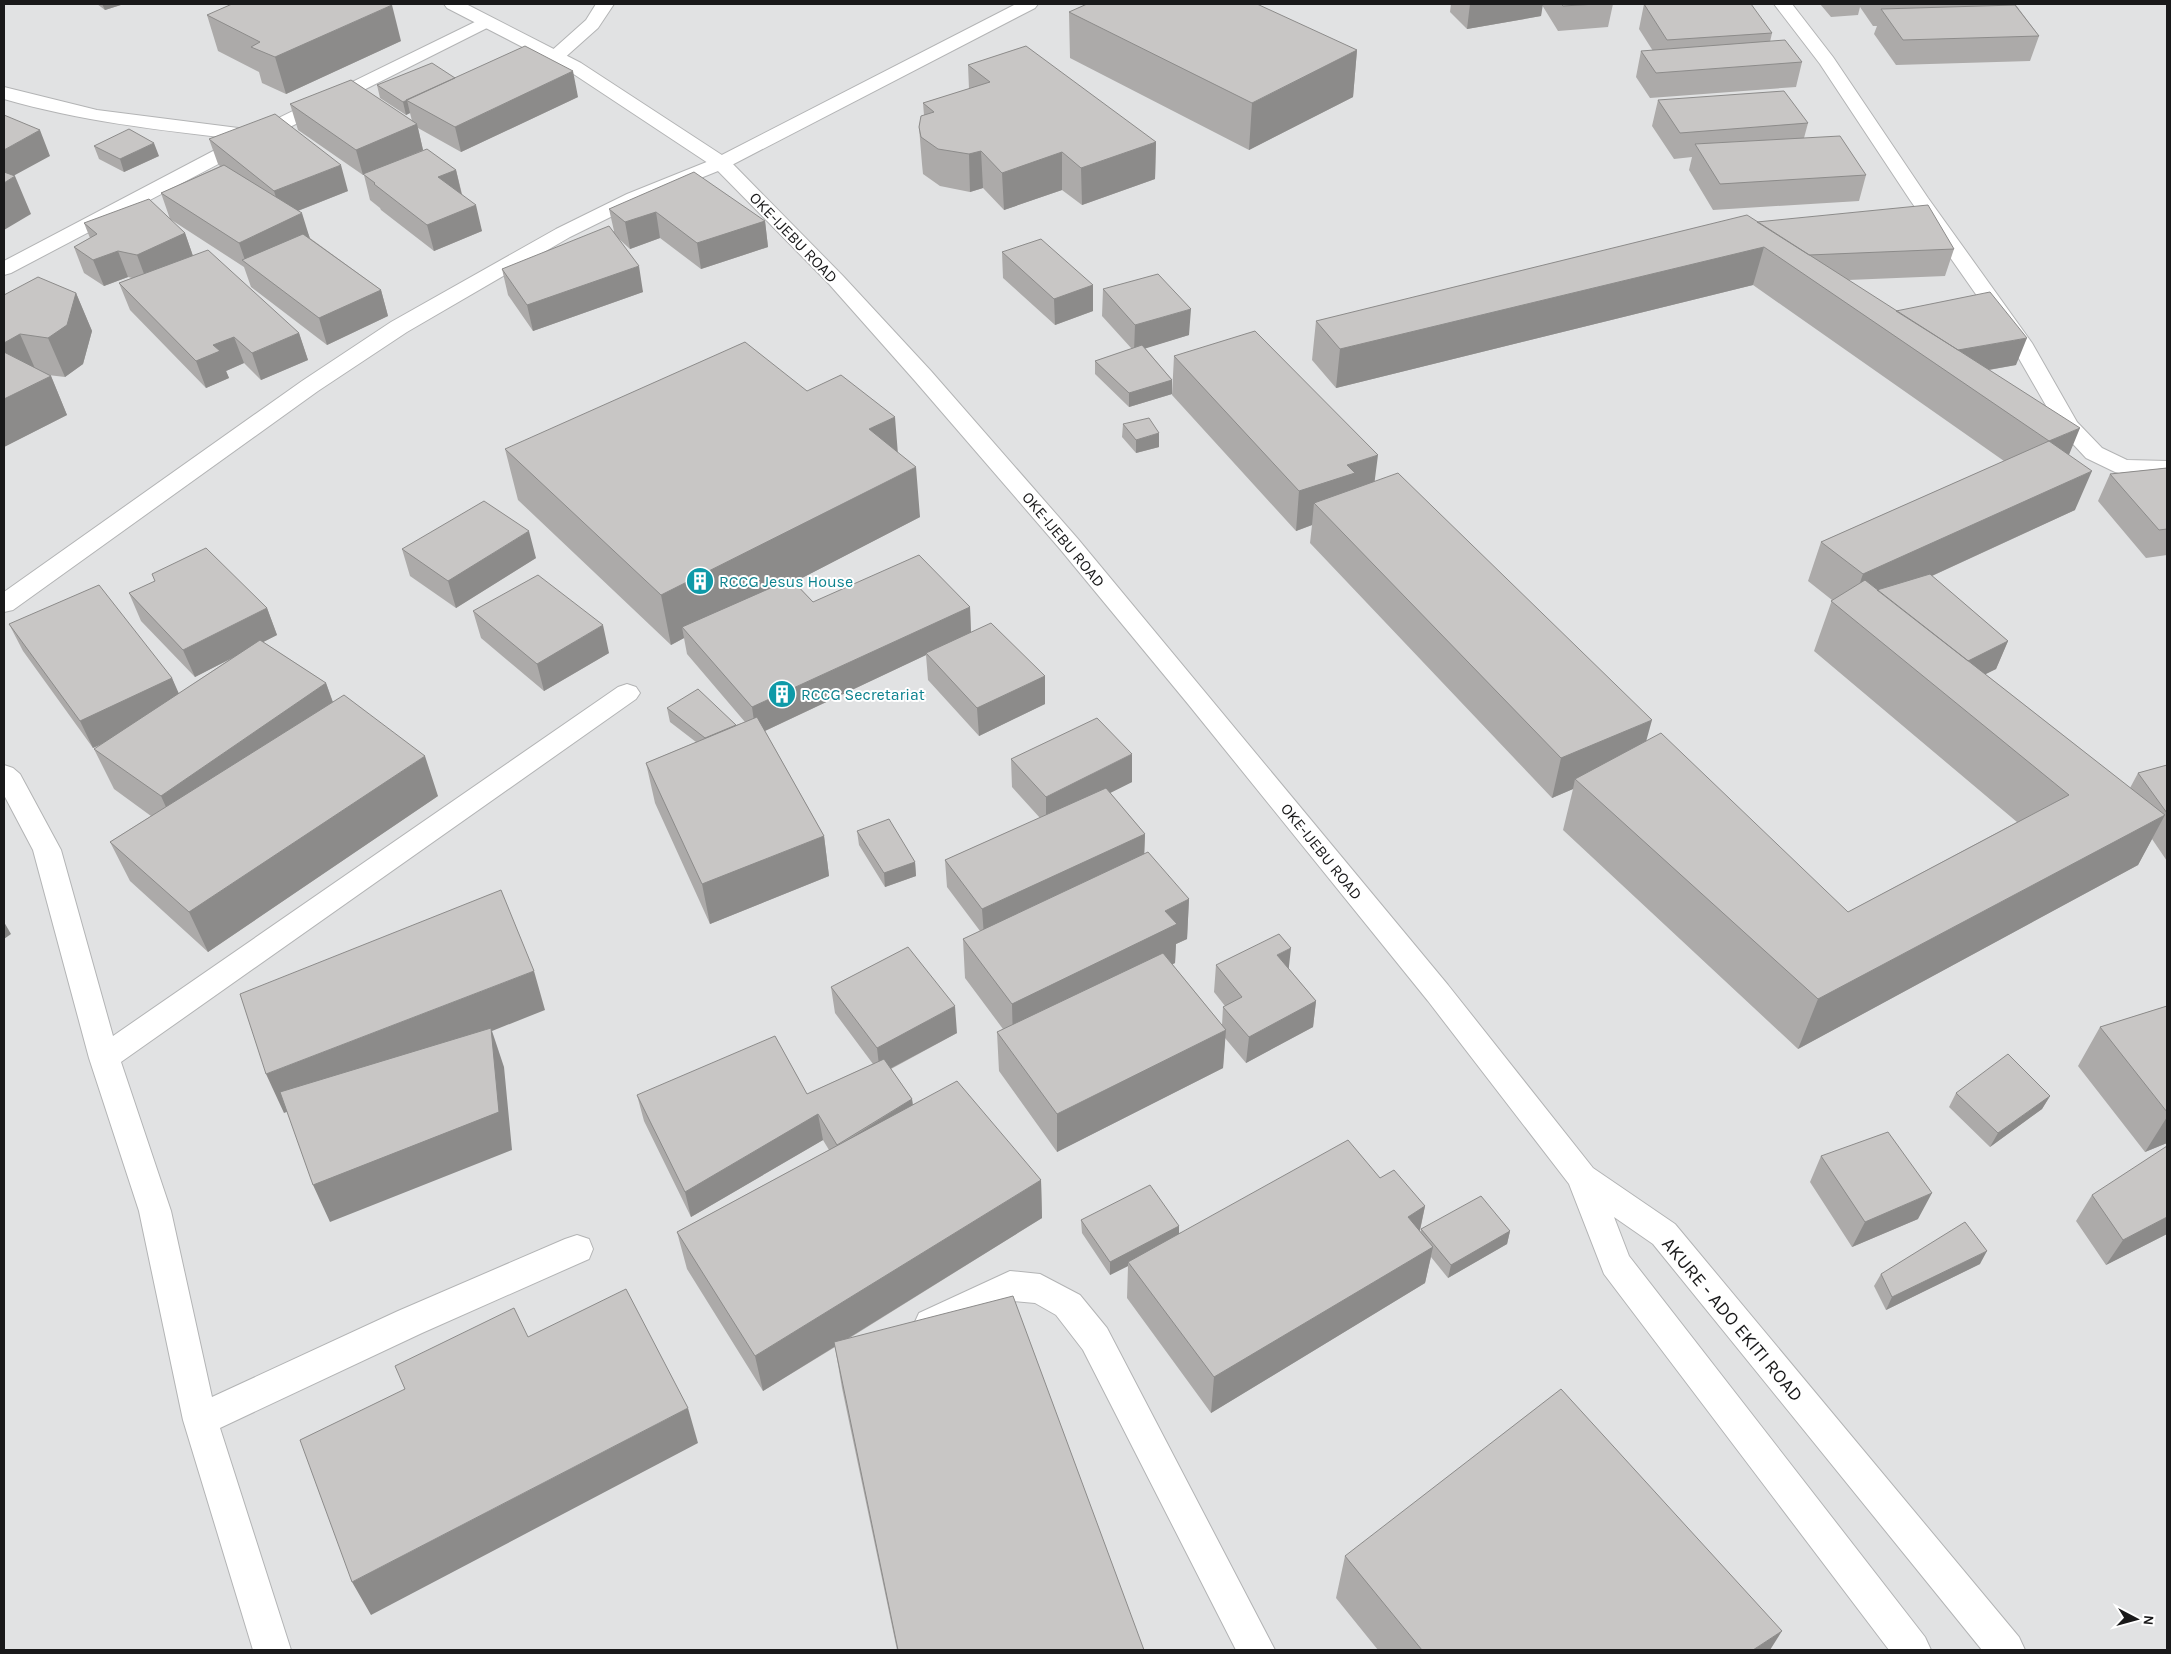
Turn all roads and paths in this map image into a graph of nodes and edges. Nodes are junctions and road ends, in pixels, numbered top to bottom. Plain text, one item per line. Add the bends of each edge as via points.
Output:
1 (453, 4) edge
2 (604, 4) edge
3 (1029, 4) edge
4 (1783, 4) edge
5 (485, 22) junction
6 (555, 57) junction
7 (4, 93) edge
8 (257, 136) junction
9 (721, 162) junction
10 (4, 269) edge
11 (2167, 468) edge
12 (4, 604) edge
13 (627, 693) dead end
14 (4, 775) edge
15 (104, 1058) junction
16 (1582, 1177) junction
17 (577, 1249) dead end
18 (900, 1340) edge
19 (200, 1420) junction
20 (272, 1650) edge
21 (1256, 1650) edge
22 (1912, 1650) edge
23 (2006, 1650) edge

1 - 5 street, OKE-IJEBU ROAD
2 - 6 street via 592,24
3 - 9 street
4 - 11 street via 1827,61 2021,343 2068,425 2094,453 2123,467
5 - 6 street, OKE-IJEBU ROAD
5 - 8 street
6 - 9 street, OKE-IJEBU ROAD
7 - 8 street via 94,114
8 - 10 street
9 - 12 street via 634,198 564,232 399,327 310,386
9 - 16 street, OKE-IJEBU ROAD via 836,280 1069,544 1438,993
13 - 15 street
14 - 15 street via 47,850
15 - 19 street via 155,1211
16 - 22 street via 1616,1264
16 - 23 street, AKURE - ADO EKITI ROAD via 1664,1234
17 - 19 street via 410,1322
18 - 21 street via 1010,1286 1040,1289 1068,1305 1095,1339
19 - 20 street

